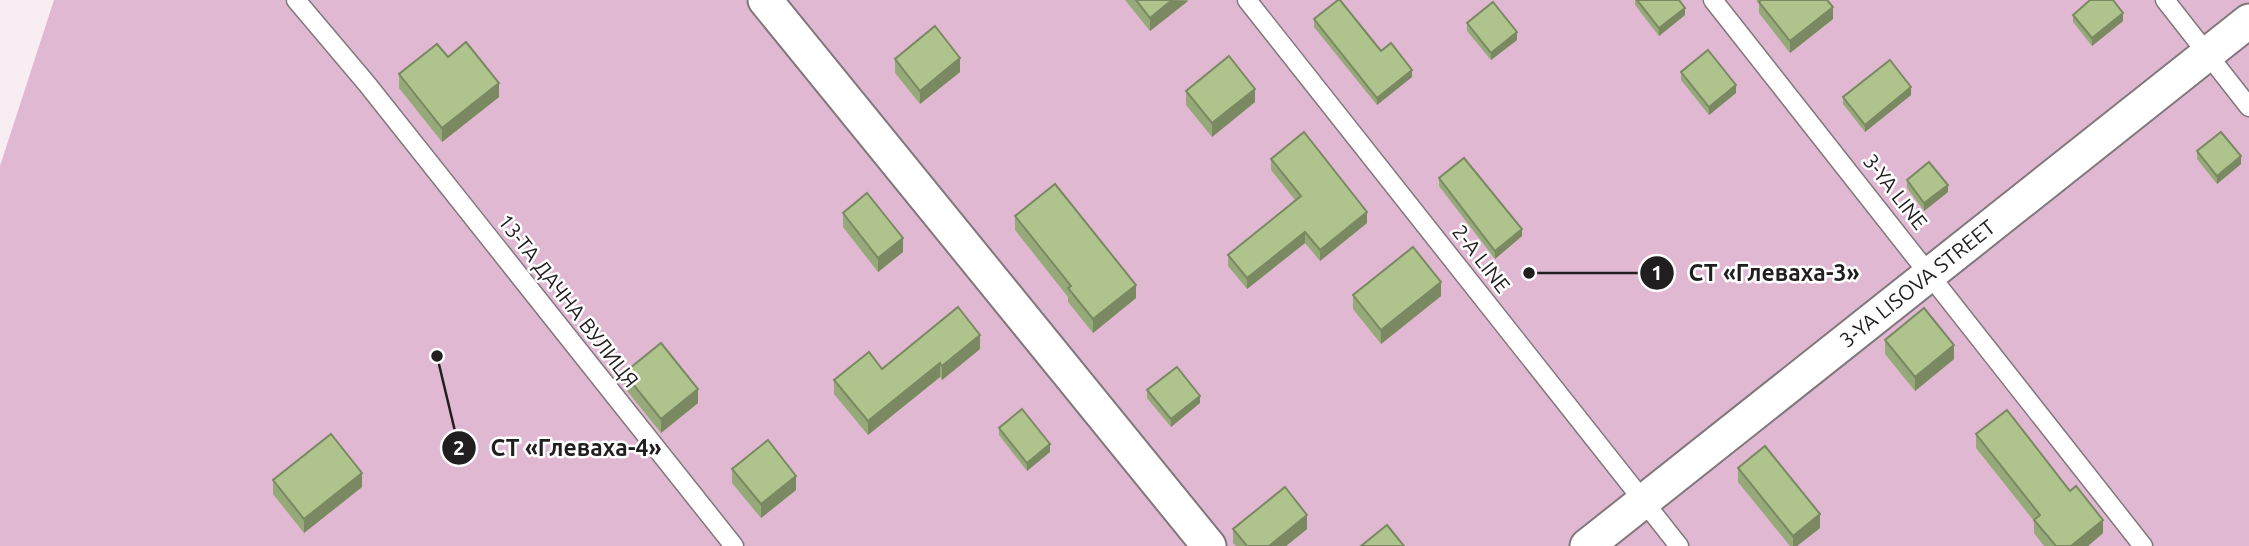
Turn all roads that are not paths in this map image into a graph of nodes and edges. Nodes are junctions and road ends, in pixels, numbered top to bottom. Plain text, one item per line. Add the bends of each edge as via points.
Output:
1 (296, 0) edge
2 (765, 0) edge
3 (1247, 0) edge
4 (1713, 0) edge
5 (2165, 0) edge
6 (2249, 21) edge
7 (2208, 55) junction
8 (2249, 107) edge
9 (1931, 274) junction
10 (1644, 502) junction
11 (734, 546) edge
12 (1209, 546) edge
13 (1587, 546) edge
14 (1679, 546) edge
15 (2143, 546) edge

1 - 11 lane, 13-ТА ДАЧНА ВУЛИЦЯ
2 - 12 street
3 - 10 lane, 2-A LINE
4 - 9 lane, 3-YA LINE
5 - 7 lane
6 - 7 street, 3-YA LISOVA STREET
7 - 8 lane
7 - 9 street, 3-YA LISOVA STREET
9 - 10 street, 3-YA LISOVA STREET
9 - 15 lane, 3-YA LINE
10 - 13 street, 3-YA LISOVA STREET
10 - 14 lane, 2-A LINE

